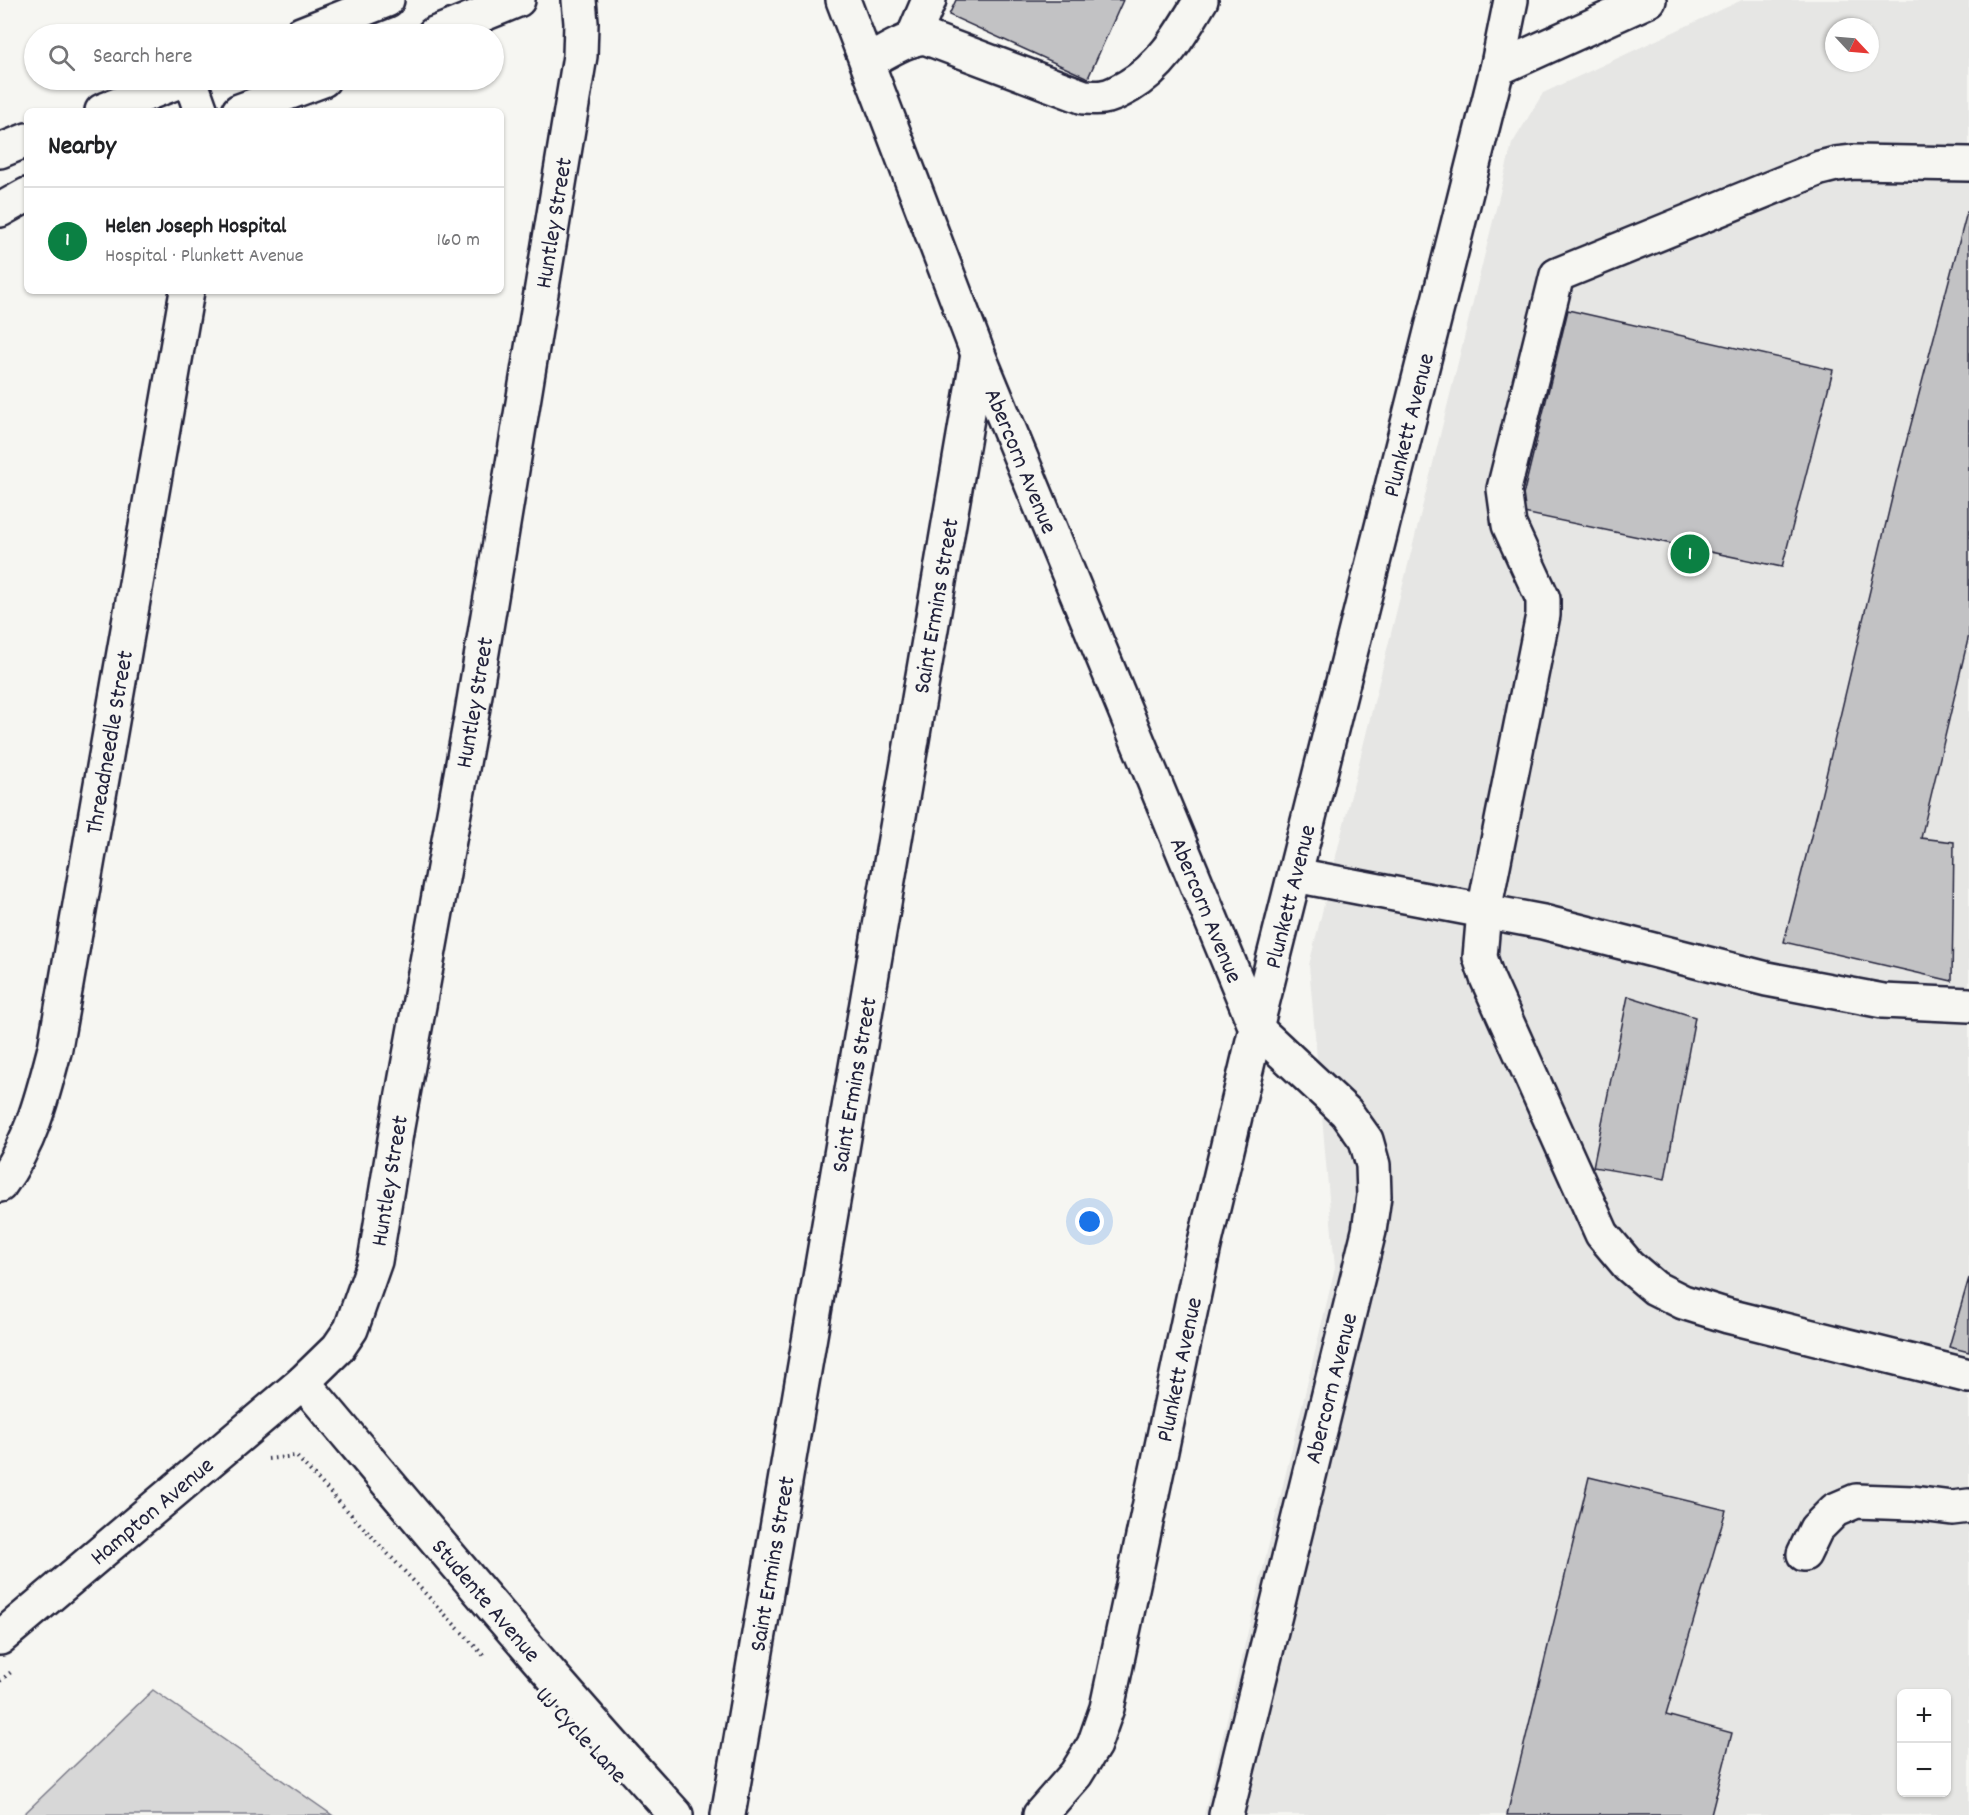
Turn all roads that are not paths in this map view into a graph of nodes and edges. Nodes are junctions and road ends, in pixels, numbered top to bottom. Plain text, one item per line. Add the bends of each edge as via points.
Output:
1 (387, 0) edge
2 (518, 0) edge
3 (579, 0) edge
4 (843, 0) edge
5 (1201, 0) edge
6 (1511, 0) edge
7 (1648, 0) edge
8 (918, 15) edge
9 (319, 24) edge
10 (459, 24) edge
11 (867, 62) junction
12 (1497, 69) junction
13 (156, 90) edge
14 (194, 90) edge
15 (296, 90) edge
16 (110, 108) edge
17 (200, 108) edge
18 (247, 108) edge
19 (24, 141) edge
20 (0, 151) edge
21 (1969, 164) edge
22 (24, 191) edge
23 (24, 197) edge
24 (0, 201) edge
25 (0, 210) edge
26 (187, 294) edge
27 (978, 354) junction
28 (1295, 874) junction
29 (1484, 911) junction
30 (1969, 1005) edge
31 (1256, 1028) junction
32 (0, 1185) edge
33 (1969, 1376) edge
34 (303, 1382) junction
35 (1969, 1506) edge
36 (1804, 1554) dead end
37 (0, 1638) edge
38 (676, 1815) edge
39 (728, 1815) edge
40 (1040, 1815) edge
41 (1226, 1815) edge

1 - 9 street
2 - 10 street
3 - 34 street, Huntley Street via 580,56 471,719 375,1261 351,1329 338,1348
4 - 11 street, Abercorn Avenue
5 - 8 street via 1157,66 1116,94 1102,98 1084,97 920,37
6 - 12 street, Plunkett Avenue
7 - 12 street
8 - 11 street
11 - 27 street, Abercorn Avenue
12 - 28 street, Plunkett Avenue
13 - 16 street
14 - 17 street
15 - 18 street
19 - 20 street
21 - 29 street via 1836,164 1557,275 1504,489 1509,525 1543,599 1544,615
22 - 24 street
23 - 25 street
26 - 32 street, Threadneedle Street via 55,1048 32,1127 16,1164
27 - 31 street, Abercorn Avenue
27 - 39 street, Saint Ermins Street
28 - 29 street
28 - 31 street, Plunkett Avenue
29 - 30 street via 1848,995 1883,1001
29 - 33 street via 1480,957 1487,978 1602,1234 1628,1265 1655,1287 1683,1302
31 - 40 street, Plunkett Avenue via 1204,1246 1107,1708 1094,1745 1076,1774
31 - 41 street, Abercorn Avenue via 1346,1112 1365,1140 1373,1165 1374,1196
34 - 37 street, Hampton Avenue
34 - 38 street, Studente Avenue via 498,1614
35 - 36 street via 1856,1501 1828,1516 1816,1529

